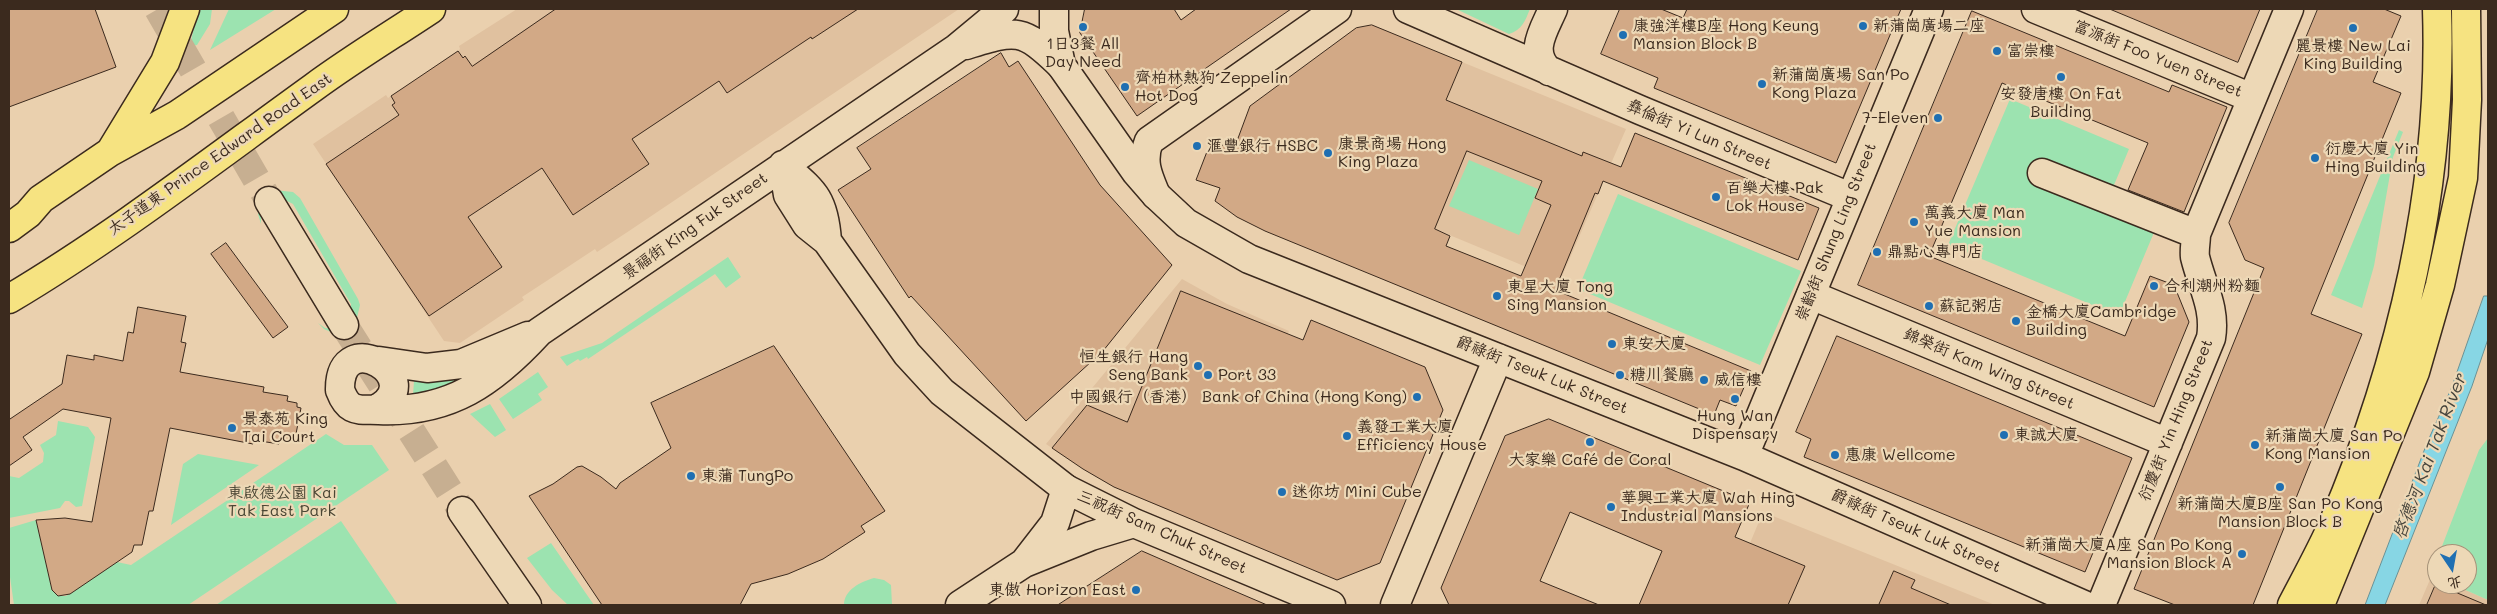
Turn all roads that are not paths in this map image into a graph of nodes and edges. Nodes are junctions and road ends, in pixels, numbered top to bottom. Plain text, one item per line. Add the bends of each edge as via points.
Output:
1 (185, 9) edge
2 (334, 9) edge
3 (431, 9) edge
4 (1004, 9) edge
5 (1054, 9) edge
6 (1337, 9) edge
7 (1408, 9) edge
8 (1553, 9) edge
9 (1929, 9) edge
10 (2036, 9) edge
11 (2289, 9) edge
12 (2436, 9) edge
13 (2466, 9) edge
14 (2094, 20) edge
15 (957, 48) junction
16 (1061, 65) junction
17 (1549, 71) junction
18 (2252, 98) junction
19 (110, 152) junction
20 (783, 164) junction
21 (2042, 173) dead end
22 (1156, 195) junction
23 (1850, 197) junction
24 (269, 201) tunnel mouth
25 (9, 228) edge
26 (2196, 234) junction
27 (40, 280) junction
28 (1810, 296) junction
29 (9, 299) edge
30 (9, 310) edge
31 (344, 325) tunnel mouth
32 (539, 332) junction
33 (1498, 358) junction
34 (379, 362) junction
35 (375, 410) junction
36 (2168, 444) junction
37 (1744, 456) junction
38 (1066, 489) junction
39 (462, 511) tunnel mouth
40 (1134, 523) junction
41 (1024, 564) junction
42 (527, 605) edge
43 (960, 605) edge
44 (1331, 605) edge
45 (1395, 605) edge
46 (2084, 605) edge
47 (2101, 605) edge
48 (2292, 605) edge
49 (2320, 605) edge

1 - 19 main road via 165,62
2 - 19 main road via 177,115
3 - 27 main road, 太子道東 Prince Edward Road East via 316,85 204,168
4 - 15 street, 景福街 King Fuk Street
5 - 16 street, 爵祿街 Tseuk Luk Street via 1054,31
6 - 22 street via 1149,141 1144,167
7 - 17 street, 彝倫街 Yi Lun Street
8 - 17 street via 1538,46 1539,60
9 - 23 street, 崇齡街 Shung Ling Street
10 - 14 street, 富源街 Foo Yuen Street
11 - 18 street, 衍慶街 Yin Hing Street
12 - 48 main road via 2436,104 2431,156 2401,323 2356,464 2332,524
13 - 49 main road via 2467,100 2462,178 2440,285 2415,372
14 - 18 street, 富源街 Foo Yuen Street
15 - 16 street, 爵祿街 Tseuk Luk Street via 1016,35 1037,42
15 - 20 street, 景福街 King Fuk Street
16 - 22 street, 爵祿街 Tseuk Luk Street via 1116,146
17 - 23 street, 彝倫街 Yi Lun Street
18 - 26 street, 衍慶街 Yin Hing Street
19 - 25 main road via 42,199
20 - 32 street, 景福街 King Fuk Street
20 - 38 street, 三祝街 Sam Chuk Street via 788,195 807,225 827,241 907,354 942,392
21 - 26 street
22 - 33 street, 爵祿街 Tseuk Luk Street via 1203,234 1249,259
23 - 28 street, 崇齡街 Shung Ling Street
24 - 31 street
26 - 36 street, 衍慶街 Yin Hing Street via 2195,256 2210,300 2213,325 2206,351
27 - 29 main road, 太子道東 Prince Edward Road East
27 - 30 street
28 - 36 street, 錦榮街 Kam Wing Street
28 - 37 street, 崇齡街 Shung Ling Street
32 - 34 street via 461,364 427,368
32 - 35 street, 景福街 King Fuk Street via 513,361 473,389 426,407 401,411
33 - 37 street, 爵祿街 Tseuk Luk Street
33 - 45 street
34 - 35 street via 390,372 393,387 387,401
34 - 35 street, 景福街 King Fuk Street via 365,358 352,362 342,372 339,381 349,406 366,412
36 - 47 street, 衍慶街 Yin Hing Street
37 - 46 street, 爵祿街 Tseuk Luk Street
38 - 40 street, 三祝街 Sam Chuk Street
38 - 41 street via 1055,522
39 - 42 street
40 - 41 street via 1091,536
40 - 44 street, 三祝街 Sam Chuk Street
41 - 43 street

